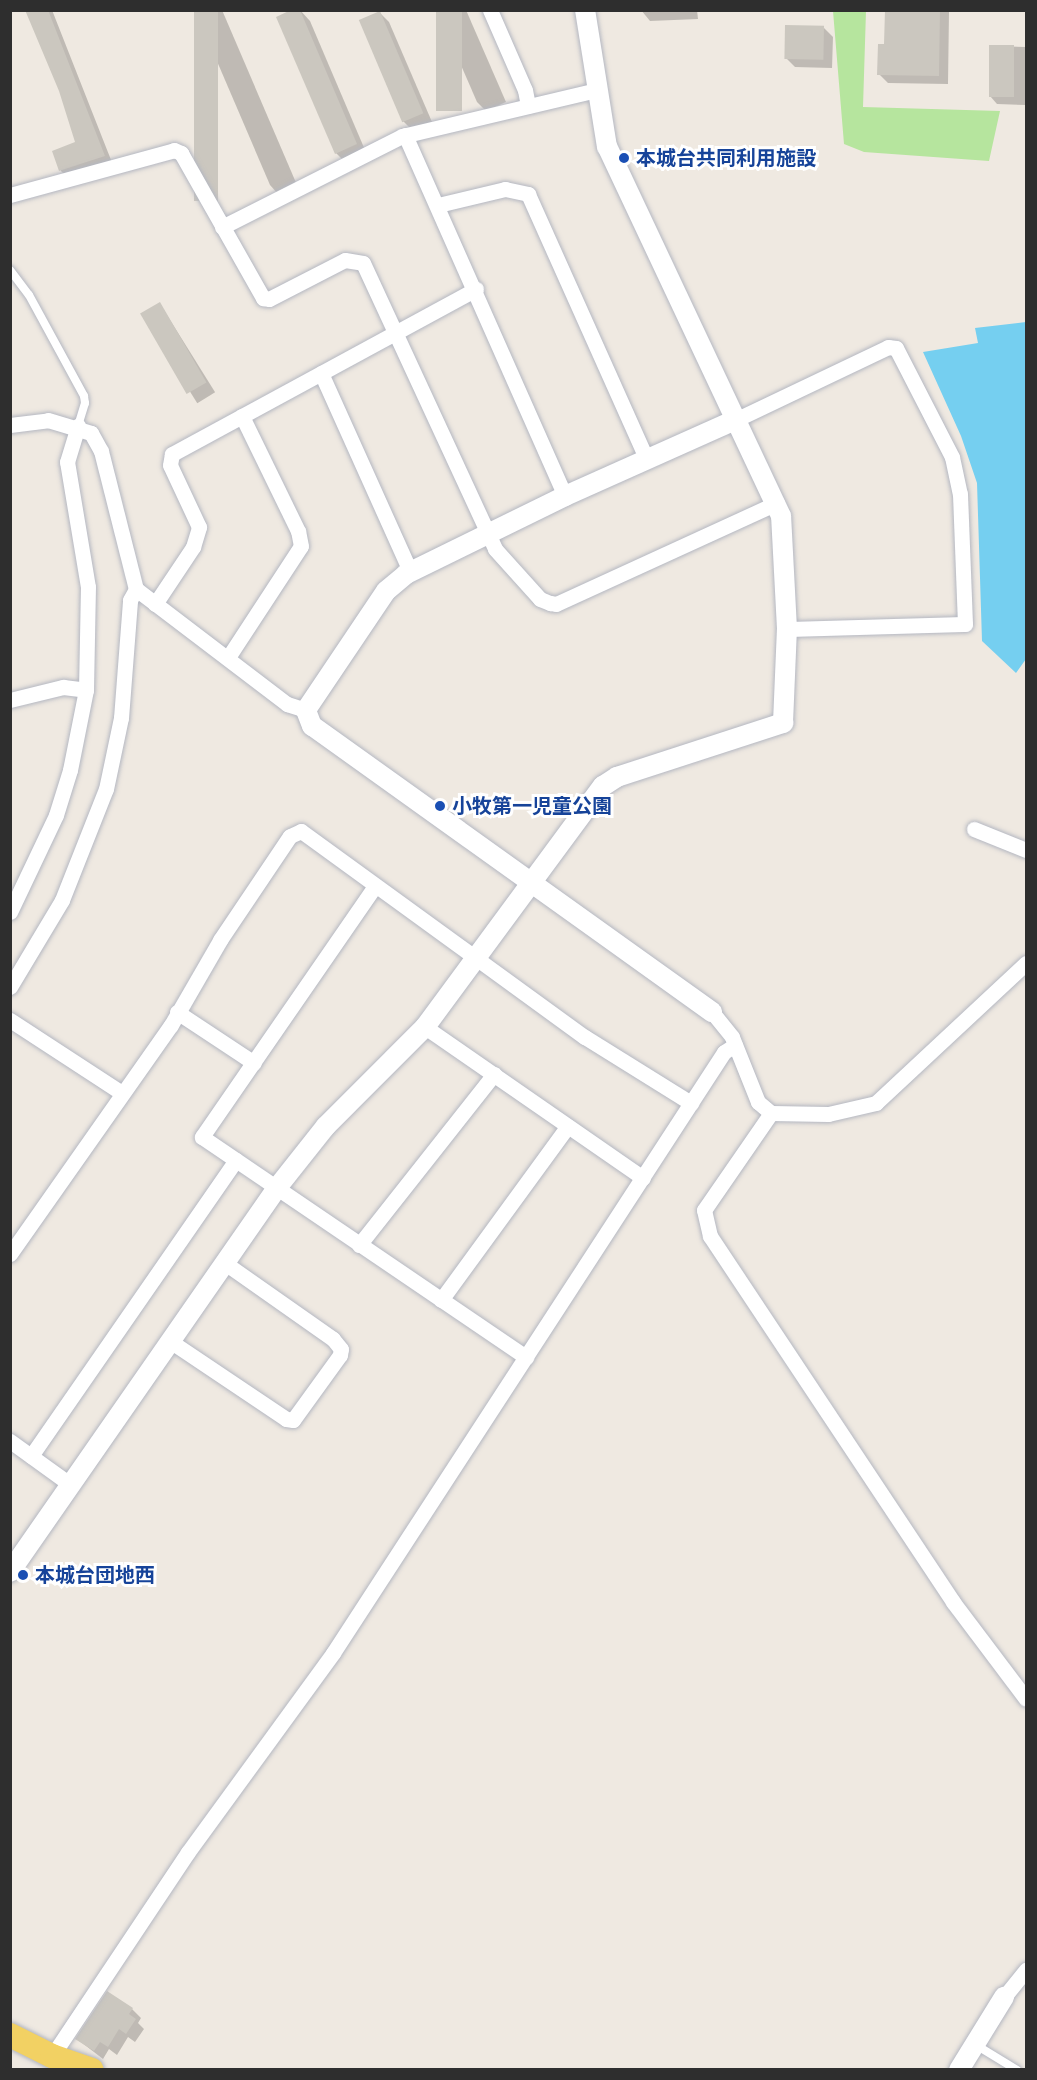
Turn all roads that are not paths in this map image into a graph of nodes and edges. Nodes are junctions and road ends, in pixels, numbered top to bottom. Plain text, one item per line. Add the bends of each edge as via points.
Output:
1 (490, 10) edge
2 (585, 10) edge
3 (596, 90) junction
4 (528, 106) junction
5 (405, 135) junction
6 (10, 195) edge
7 (438, 205) junction
8 (222, 227) junction
9 (10, 270) edge
10 (476, 289) junction
11 (397, 331) junction
12 (321, 373) junction
13 (242, 416) junction
14 (733, 421) junction
15 (10, 425) edge
16 (78, 426) junction
17 (647, 460) junction
18 (565, 496) junction
19 (777, 503) junction
20 (489, 534) junction
21 (410, 571) junction
22 (136, 590) junction
23 (155, 604) junction
24 (787, 629) junction
25 (229, 656) junction
26 (86, 690) junction
27 (10, 700) edge
28 (306, 710) junction
29 (974, 829) dead end
30 (1026, 850) edge
31 (530, 881) junction
32 (375, 886) junction
33 (10, 912) edge
34 (476, 957) junction
35 (1026, 963) edge
36 (10, 987) edge
37 (177, 1012) junction
38 (712, 1012) joint
39 (10, 1020) edge
40 (425, 1027) junction
41 (735, 1045) junction
42 (254, 1063) junction
43 (494, 1074) junction
44 (122, 1094) junction
45 (691, 1103) junction
46 (771, 1113) junction
47 (568, 1126) junction
48 (236, 1160) junction
49 (644, 1178) junction
50 (276, 1189) junction
51 (359, 1245) junction
52 (10, 1254) edge
53 (225, 1263) junction
54 (441, 1300) junction
55 (170, 1341) junction
56 (526, 1357) junction
57 (10, 1441) edge
58 (31, 1456) junction
59 (71, 1485) junction
60 (10, 1572) edge
61 (1026, 1700) edge
62 (1026, 1970) edge
63 (1004, 1997) joint
64 (10, 2035) edge
65 (975, 2044) junction
66 (52, 2056) junction
67 (92, 2070) edge
68 (959, 2070) edge
69 (1017, 2070) edge

1 - 4 street via 525,90
2 - 3 street
3 - 4 street
3 - 14 street via 607,147 619,176
4 - 5 street
5 - 7 street
5 - 8 street
6 - 8 street via 174,150 181,153
7 - 10 street
7 - 17 street via 505,189 528,194
8 - 11 street via 263,298 269,299 345,260 363,263
9 - 16 lane via 29,295 84,396
10 - 11 street
10 - 18 street
11 - 12 street
11 - 20 street
12 - 13 street
12 - 21 street
13 - 23 street via 169,458 200,527 194,546
13 - 25 street via 298,531 301,546
14 - 17 street
14 - 19 street
14 - 24 street via 888,347 896,348 952,457 960,494 965,624
15 - 16 street via 48,420
16 - 22 street via 91,433 98,444
16 - 26 street via 67,462 88,587
17 - 18 street
18 - 20 street
19 - 20 street via 556,604 540,599 502,558
19 - 24 street via 784,526
20 - 21 street
21 - 28 street via 386,591
22 - 23 street
22 - 36 street via 130,600 121,718 106,789 62,900
23 - 25 street
24 - 31 street via 783,723 617,777 603,786
25 - 28 street via 287,704
26 - 27 street via 63,687
26 - 33 street via 70,770 56,815
28 - 31 street via 312,726
29 - 30 street
31 - 34 street
31 - 38 street
32 - 34 street
32 - 37 street via 307,832 291,836 220,940
32 - 42 street
34 - 40 street
34 - 45 street via 585,1037
35 - 46 street via 876,1103 828,1114
37 - 42 street
37 - 44 street
38 - 41 street
39 - 44 street
40 - 43 street
40 - 50 street via 326,1126
41 - 45 street via 724,1053
41 - 46 street via 759,1102
42 - 48 street via 202,1137
43 - 47 street
43 - 51 street
44 - 52 street
45 - 49 street
46 - 61 street via 709,1200 704,1210 706,1227 953,1602
47 - 49 street
47 - 54 street
48 - 50 street
48 - 58 street
49 - 56 street
50 - 51 street
50 - 53 street
51 - 54 street
53 - 55 street
53 - 55 street via 333,1339 341,1349 340,1355 293,1420
54 - 56 street
55 - 59 street
56 - 66 street via 333,1653 189,1852
57 - 58 street
58 - 59 street
59 - 60 street
62 - 63 street
63 - 65 street
64 - 66 main road
65 - 68 street
65 - 69 lane
66 - 67 main road

